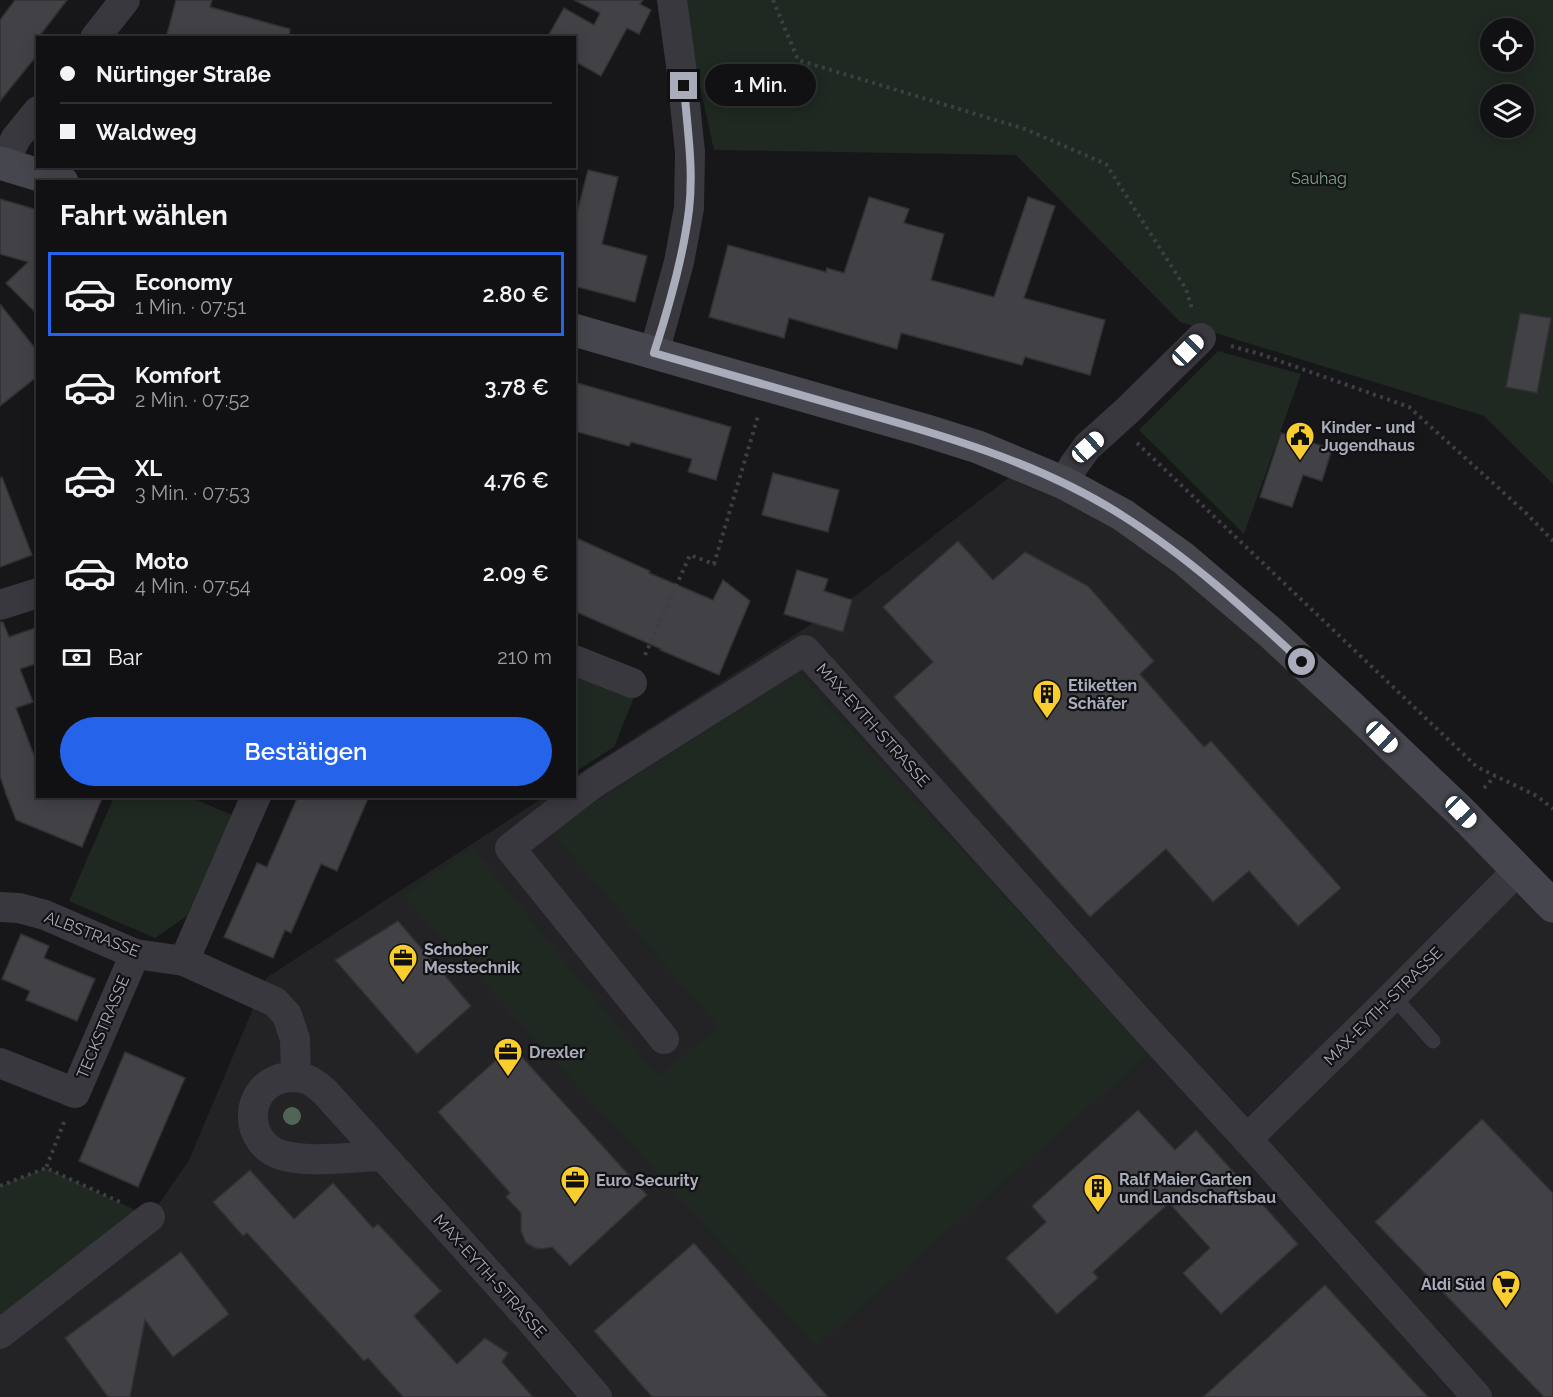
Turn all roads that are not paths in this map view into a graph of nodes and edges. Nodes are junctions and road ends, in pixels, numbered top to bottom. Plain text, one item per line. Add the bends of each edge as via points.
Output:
1 (125, 0) edge
2 (672, 0) edge
3 (97, 36) edge
4 (36, 113) edge
5 (1, 164) edge
6 (55, 180) edge
7 (576, 331) edge
8 (1201, 338) road end
9 (654, 353) junction
10 (1064, 483) junction
11 (36, 594) edge
12 (0, 605) edge
13 (576, 661) edge
14 (632, 683) road end
15 (576, 797) edge
16 (255, 798) edge
17 (575, 798) edge
18 (1517, 871) junction
19 (1553, 906) edge
20 (0, 908) edge
21 (135, 954) junction
22 (184, 961) junction
23 (1393, 996) junction
24 (664, 1039) dead end
25 (1433, 1041) dead end
26 (0, 1063) edge
27 (296, 1076) junction
28 (1247, 1139) junction
29 (381, 1156) junction
30 (150, 1217) road end
31 (0, 1334) edge
32 (597, 1397) edge
33 (1476, 1397) edge

1 - 3 street
2 - 9 street via 690,152 689,208
4 - 5 street
5 - 6 main road
7 - 9 main road
8 - 10 street via 1088,447
9 - 10 main road via 978,447
10 - 18 main road via 1123,516 1183,558 1271,633 1461,812
11 - 12 street
13 - 14 street
15 - 28 street, MAX-EYTH-STRASSE via 805,650
16 - 22 street
17 - 24 street, MAX-EYTH-STRASSE via 510,848
18 - 19 main road
18 - 23 street, MAX-EYTH-STRASSE
20 - 21 street, ALBSTRASSE via 45,915
21 - 22 street, ALBSTRASSE
21 - 26 street, TECKSTRASSE via 75,1093
22 - 27 street, ALBSTRASSE via 275,1002 287,1015 295,1039
23 - 25 lane
23 - 28 street, MAX-EYTH-STRASSE
27 - 29 street, MAX-EYTH-STRASSE via 325,1092
27 - 29 street via 266,1085 257,1097 253,1123 265,1145 285,1156 305,1158
28 - 33 street, MAX-EYTH-STRASSE
29 - 32 street, MAX-EYTH-STRASSE
30 - 31 street

